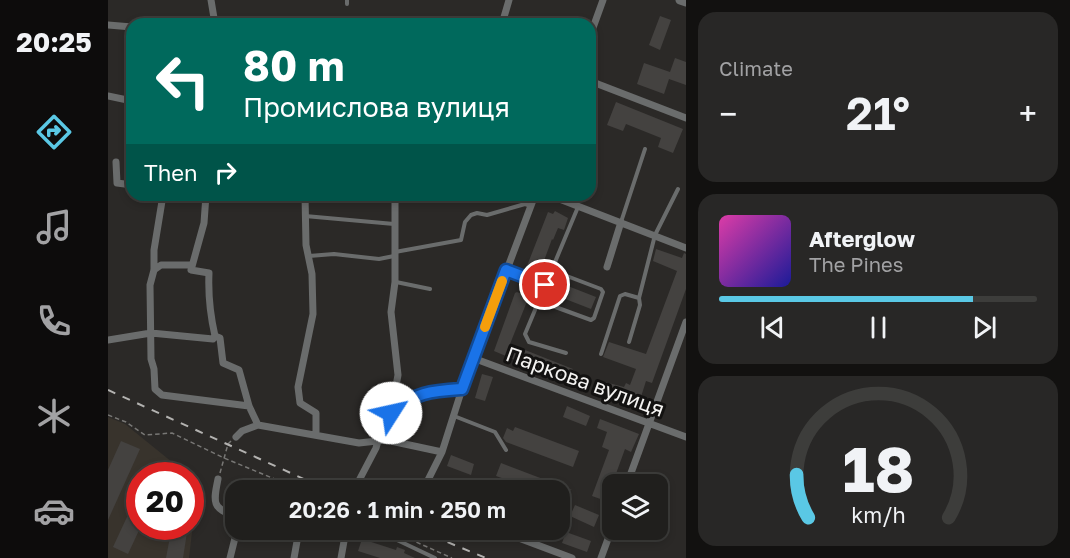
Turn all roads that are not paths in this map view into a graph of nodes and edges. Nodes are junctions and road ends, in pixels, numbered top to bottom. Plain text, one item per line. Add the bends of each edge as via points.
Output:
1 (211, 0) edge
2 (509, 0) edge
3 (603, 0) edge
4 (680, 0) edge
5 (686, 2) edge
6 (214, 18) edge
7 (504, 18) edge
8 (596, 19) edge
9 (108, 25) edge
10 (126, 26) edge
11 (596, 83) edge
12 (108, 96) edge
13 (126, 99) edge
14 (686, 118) edge
15 (645, 149) dead end
16 (116, 162) dead end
17 (126, 184) edge
18 (678, 189) dead end
19 (162, 201) edge
20 (206, 201) edge
21 (304, 201) edge
22 (395, 201) edge
23 (533, 201) edge
24 (565, 201) edge
25 (531, 206) junction
26 (578, 206) junction
27 (304, 216) junction
28 (621, 222) junction
29 (394, 224) junction
30 (655, 235) junction
31 (686, 248) edge
32 (394, 254) junction
33 (308, 256) junction
34 (192, 265) junction
35 (607, 267) dead end
36 (154, 270) junction
37 (506, 270) junction
38 (551, 270) junction
39 (395, 282) junction
40 (545, 285) junction
41 (430, 289) dead end
42 (639, 298) junction
43 (539, 301) junction
44 (686, 322) edge
45 (151, 333) junction
46 (215, 336) junction
47 (108, 340) edge
48 (628, 342) dead end
49 (566, 353) dead end
50 (601, 354) dead end
51 (473, 358) junction
52 (462, 389) junction
53 (249, 405) junction
54 (391, 413) junction
55 (454, 416) junction
56 (650, 423) junction
57 (258, 425) junction
58 (316, 435) junction
59 (236, 437) road end
60 (686, 437) edge
61 (386, 440) junction
62 (378, 441) junction
63 (506, 450) dead end
64 (442, 452) junction
65 (631, 474) edge
66 (218, 479) road end
67 (359, 480) edge
68 (428, 480) edge
69 (225, 514) edge
70 (234, 540) edge
71 (297, 540) edge
72 (344, 540) edge
73 (401, 540) edge
74 (524, 540) edge
75 (608, 540) edge
76 (230, 558) edge
77 (294, 558) edge
78 (341, 558) edge
79 (435, 558) edge
80 (572, 558) edge
81 (601, 558) edge

1 - 6 street
2 - 7 street
3 - 8 street
4 - 5 street
9 - 10 street
11 - 14 street
12 - 13 street
15 - 28 lane
16 - 17 street via 117,183
18 - 30 lane
19 - 36 street
20 - 34 street via 204,223
21 - 27 street
22 - 29 street
23 - 25 street
24 - 26 street
25 - 32 lane via 525,204 487,215 471,214 461,240
25 - 37 street
26 - 28 street
26 - 38 lane
27 - 29 lane
27 - 33 street
28 - 30 street
28 - 35 street
29 - 32 street
30 - 31 street
30 - 42 lane
32 - 33 lane via 379,259 334,254
32 - 39 street
33 - 58 street via 313,314 298,387 300,403 316,413
34 - 36 street via 161,265
34 - 46 street via 191,270 209,273 208,298
36 - 45 street via 150,285
37 - 40 lane
37 - 51 street
38 - 40 lane
38 - 43 lane via 601,289 594,318
39 - 41 lane
39 - 54 street via 391,312 398,375
40 - 43 lane
42 - 48 lane
42 - 50 lane via 620,296
43 - 49 lane via 526,337 529,342
44 - 56 street
45 - 46 street via 213,339
45 - 47 street
45 - 53 street via 156,392
46 - 53 street via 220,338 223,363 239,370
51 - 52 street
51 - 56 street, Паркова вулиця
52 - 54 lane via 419,394
52 - 55 street
53 - 57 street
54 - 61 street
55 - 63 lane via 495,432
55 - 64 street
56 - 60 street, Паркова вулиця
56 - 65 street
57 - 58 street
57 - 59 street
58 - 62 street
61 - 62 street
61 - 64 street
62 - 67 street
64 - 68 street
66 - 69 street via 214,497 216,506
70 - 76 street
71 - 77 street
72 - 78 street
73 - 79 lane
74 - 80 street
75 - 81 street

